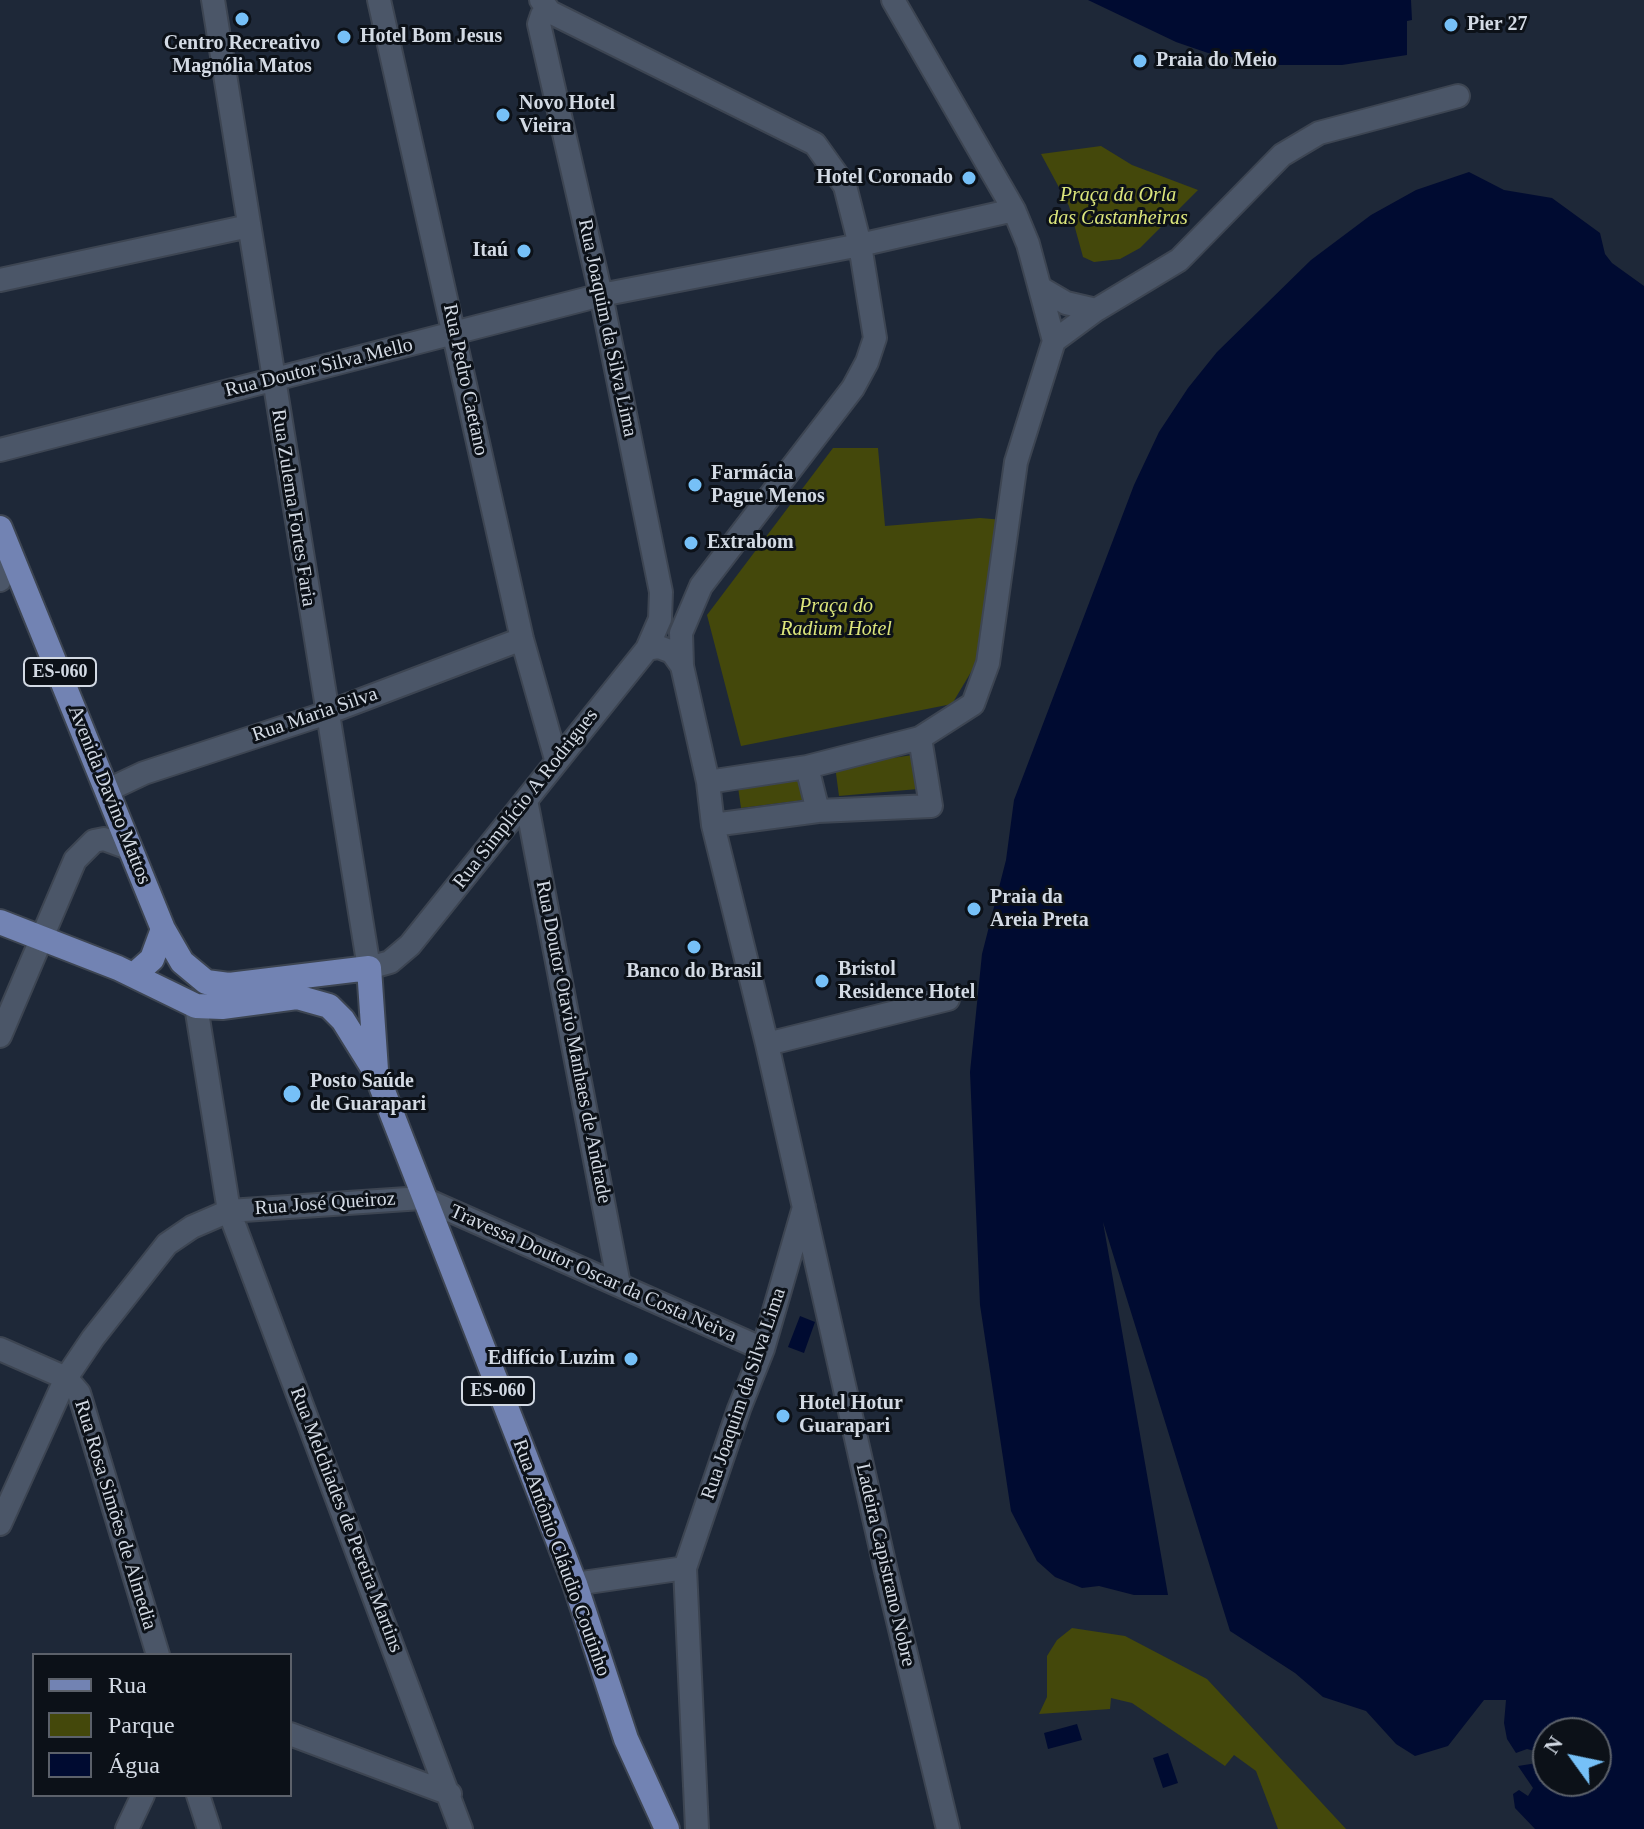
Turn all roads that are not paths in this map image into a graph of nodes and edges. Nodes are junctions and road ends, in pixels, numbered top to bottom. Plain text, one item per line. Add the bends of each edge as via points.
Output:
1 (213, 0) edge
2 (379, 0) edge
3 (523, 0) edge
4 (893, 0) edge
5 (544, 12) edge
6 (1458, 96) dead end
7 (1014, 210) junction
8 (249, 226) junction
9 (860, 245) junction
10 (0, 280) edge
11 (1042, 289) junction
12 (601, 295) junction
13 (1096, 310) junction
14 (455, 333) junction
15 (1054, 341) junction
16 (271, 381) junction
17 (0, 450) edge
18 (0, 528) edge
19 (11, 554) junction
20 (0, 580) edge
21 (701, 586) junction
22 (661, 592) junction
23 (522, 639) junction
24 (647, 649) junction
25 (682, 666) junction
26 (327, 713) junction
27 (920, 738) junction
28 (556, 759) junction
29 (807, 767) junction
30 (708, 782) junction
31 (108, 790) junction
32 (526, 800) junction
33 (818, 811) junction
34 (713, 825) junction
35 (131, 849) junction
36 (0, 922) edge
37 (163, 929) junction
38 (41, 939) junction
39 (369, 968) junction
40 (134, 975) junction
41 (948, 999) dead end
42 (196, 1006) junction
43 (0, 1036) edge
44 (767, 1044) junction
45 (376, 1073) junction
46 (422, 1198) junction
47 (804, 1206) junction
48 (229, 1211) junction
49 (619, 1285) junction
50 (0, 1349) edge
51 (763, 1349) junction
52 (66, 1378) junction
53 (0, 1524) edge
54 (685, 1568) junction
55 (575, 1584) junction
56 (157, 1653) edge
57 (292, 1735) edge
58 (450, 1794) junction
59 (142, 1797) edge
60 (199, 1797) edge
61 (127, 1829) edge
62 (209, 1829) edge
63 (461, 1829) edge
64 (667, 1829) edge
65 (697, 1829) edge
66 (948, 1829) edge

1 - 8 street, Rua Zulema Fortes Faria
2 - 14 street, Rua Pedro Caetano
3 - 5 street
4 - 7 street
5 - 9 street, Rua Joaquim da Silva Lima via 815,144 845,186
5 - 12 street, Rua Joaquim da Silva Lima
6 - 13 street via 1319,133 1282,155 1179,260
7 - 9 street, Rua Doutor Silva Mello
7 - 11 street
8 - 10 street
8 - 16 street, Rua Zulema Fortes Faria
9 - 12 street, Rua Doutor Silva Mello
9 - 21 street, Rua Joaquim da Silva Lima via 875,338 867,362 853,388
11 - 13 street via 1066,303
11 - 15 street
12 - 14 street, Rua Doutor Silva Mello
12 - 22 street, Rua Joaquim da Silva Lima
13 - 15 street
14 - 16 street, Rua Doutor Silva Mello
14 - 23 street, Rua Pedro Caetano
15 - 27 street via 1016,462 988,663 973,704
16 - 17 street, Rua Doutor Silva Mello
16 - 26 street, Rua Zulema Fortes Faria
18 - 19 main road, Avenida Davino Mattos / ES-060
19 - 20 street
19 - 31 main road, Avenida Davino Mattos / ES-060
21 - 22 street via 683,599
21 - 25 street, Rua Joaquim da Silva Lima via 681,633
22 - 24 street, Rua Joaquim da Silva Lima via 660,619
23 - 26 street, Rua Maria Silva
23 - 28 street, Rua Pedro Caetano
24 - 25 street via 672,652
24 - 28 street, Rua Simplício A Rodrigues
25 - 30 street, Rua Joaquim da Silva Lima
26 - 31 street, Rua Maria Silva via 144,773
26 - 39 street, Rua Zulema Fortes Faria
27 - 29 street
27 - 33 street via 931,806
28 - 32 street, Rua Simplício A Rodrigues
29 - 30 street
29 - 33 street
30 - 34 street, Rua Joaquim da Silva Lima
31 - 35 main road, Avenida Davino Mattos / ES-060
32 - 39 street, Rua Simplício A Rodrigues via 410,945 390,962
32 - 49 street, Rua Doutor Otavio Manhaes de Andrade
33 - 34 street
34 - 44 street, Rua Joaquim da Silva Lima
35 - 37 main road, Avenida Davino Mattos / ES-060
35 - 38 street via 104,839 84,849 68,873
36 - 38 main road, ES-060
37 - 39 main road, ES-060 via 190,971 219,985
37 - 40 main road via 152,959
38 - 40 main road, ES-060
38 - 43 street
39 - 45 main road, ES-060
40 - 42 main road, ES-060
41 - 44 street
42 - 45 main road, ES-060 via 315,1000 343,1020
42 - 48 street, Rua Melchiades de Pereira Martins
44 - 47 street, Rua Joaquim da Silva Lima
45 - 46 main road, ES-060
46 - 48 street, Rua José Queiroz
46 - 49 street, Travessa Doutor Oscar da Costa Neiva
46 - 55 main road, Rua Antônio Cláudio Coutinho / ES-060
47 - 51 street, Rua Joaquim da Silva Lima
47 - 66 street, Ladeira Capistrano Nobre
48 - 52 street, Rua José Queiroz via 167,1244
48 - 58 street, Rua Melchiades de Pereira Martins
49 - 51 street, Travessa Doutor Oscar da Costa Neiva
50 - 52 street
51 - 54 street, Rua Joaquim da Silva Lima
52 - 53 street, Rua José Queiroz
52 - 56 street, Rua Rosa Simões de Almedia via 87,1413
54 - 55 street
54 - 65 street, Rua Joaquim da Silva Lima
55 - 64 main road, Rua Antônio Cláudio Coutinho / ES-060 via 626,1739
57 - 58 street
58 - 63 street, Rua Melchiades de Pereira Martins
59 - 61 street
60 - 62 street

